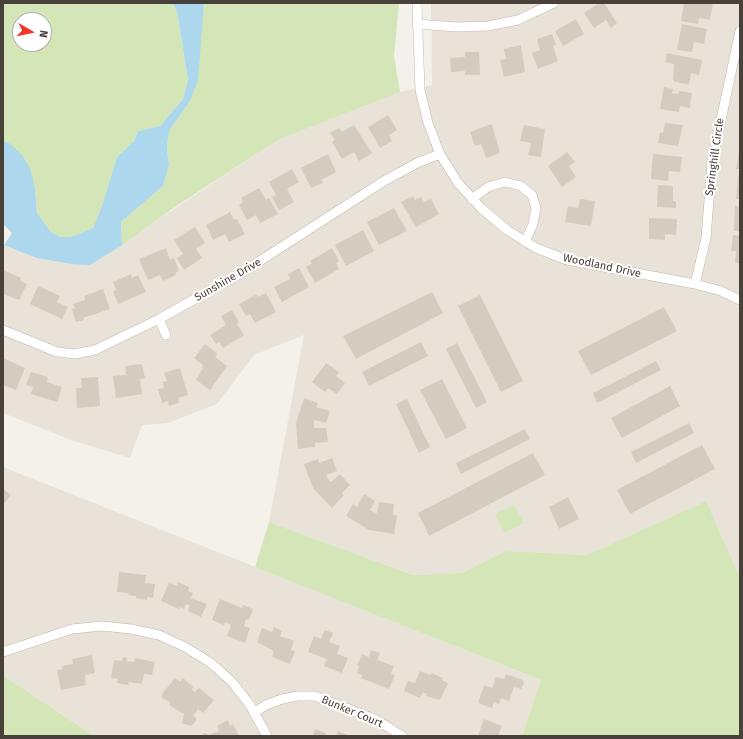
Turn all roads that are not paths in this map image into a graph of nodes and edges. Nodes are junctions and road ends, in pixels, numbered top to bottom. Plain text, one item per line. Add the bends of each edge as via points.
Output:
1 (417, 3) edge
2 (554, 3) edge
3 (417, 24) junction
4 (740, 31) edge
5 (440, 154) junction
6 (472, 199) junction
7 (526, 242) junction
8 (695, 284) junction
9 (740, 300) edge
10 (159, 319) junction
11 (3, 330) edge
12 (166, 335) dead end
13 (3, 652) edge
14 (255, 712) junction
15 (267, 736) edge
16 (402, 736) edge

1 - 3 street, Woodland Drive
2 - 3 street via 518,20 488,26 457,28
3 - 5 street, Woodland Drive via 420,90 428,123
4 - 8 street, Springhill Circle via 712,162 706,238
5 - 6 street, Woodland Drive via 458,183
5 - 10 street, Sunshine Drive via 384,181 238,275
6 - 7 street, Woodland Drive via 507,230
6 - 7 street via 488,187 505,182 521,186 532,195 536,208
7 - 8 street, Woodland Drive via 567,260
8 - 9 street, Woodland Drive via 721,291
10 - 11 street, Sunshine Drive via 112,344 75,354 57,352
10 - 12 street
13 - 14 street via 72,629 102,626 159,635 211,663 232,682
14 - 15 street
14 - 16 street, Bunker Court via 282,699 315,696 377,720

